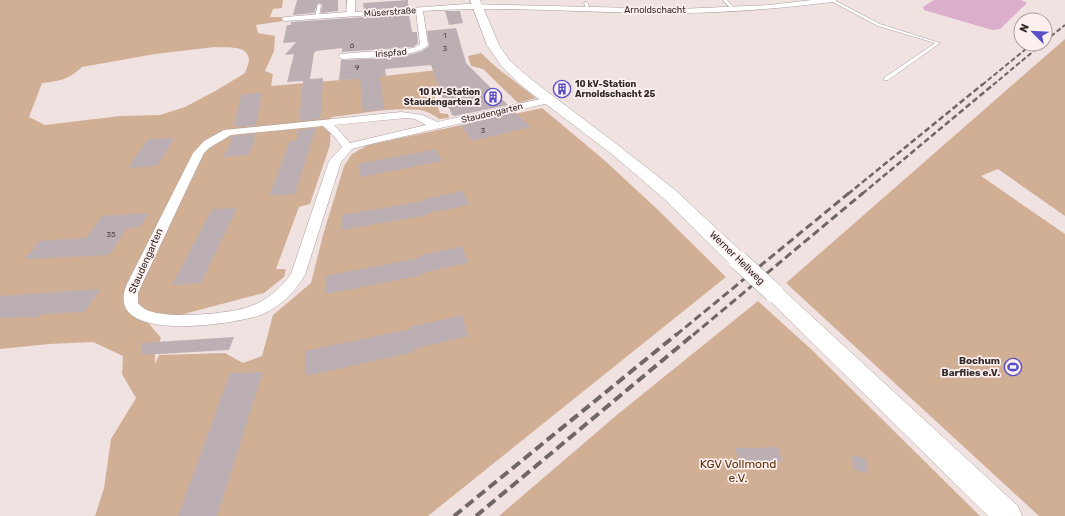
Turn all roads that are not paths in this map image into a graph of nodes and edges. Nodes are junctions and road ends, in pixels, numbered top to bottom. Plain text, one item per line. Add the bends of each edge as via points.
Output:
1 (352, 0) edge
2 (725, 0) edge
3 (832, 0) edge
4 (819, 1) edge
5 (476, 3) edge
6 (319, 5) dead end
7 (419, 9) junction
8 (733, 9) junction
9 (351, 14) junction
10 (317, 17) junction
11 (285, 19) dead end
12 (343, 56) dead end
13 (886, 79) dead end
14 (549, 100) junction
15 (325, 122) junction
16 (435, 126) junction
17 (348, 147) junction
18 (1008, 516) edge

1 - 9 street, Müserstraße
2 - 8 lane
3 - 4 street, Arnoldschacht
3 - 13 lane via 879,25 938,43
4 - 8 street, Arnoldschacht
5 - 7 street, Müserstraße
5 - 8 street, Arnoldschacht via 678,10
5 - 14 main road, Werner Hellweg via 502,60
6 - 10 lane
7 - 9 street, Müserstraße
7 - 12 street, Irispfad via 424,45 417,50
9 - 10 street, Müserstraße
10 - 11 street, Müserstraße
14 - 16 street, Staudengarten
14 - 18 main road, Werner Hellweg, bridge via 669,194
15 - 16 street, Staudengarten via 410,115 418,116
15 - 17 street
15 - 17 street, Staudengarten via 228,132 210,141 199,153 134,285 129,299 133,308 149,318 170,321 220,319 256,311 282,294 298,275 335,161
16 - 17 street, Staudengarten

